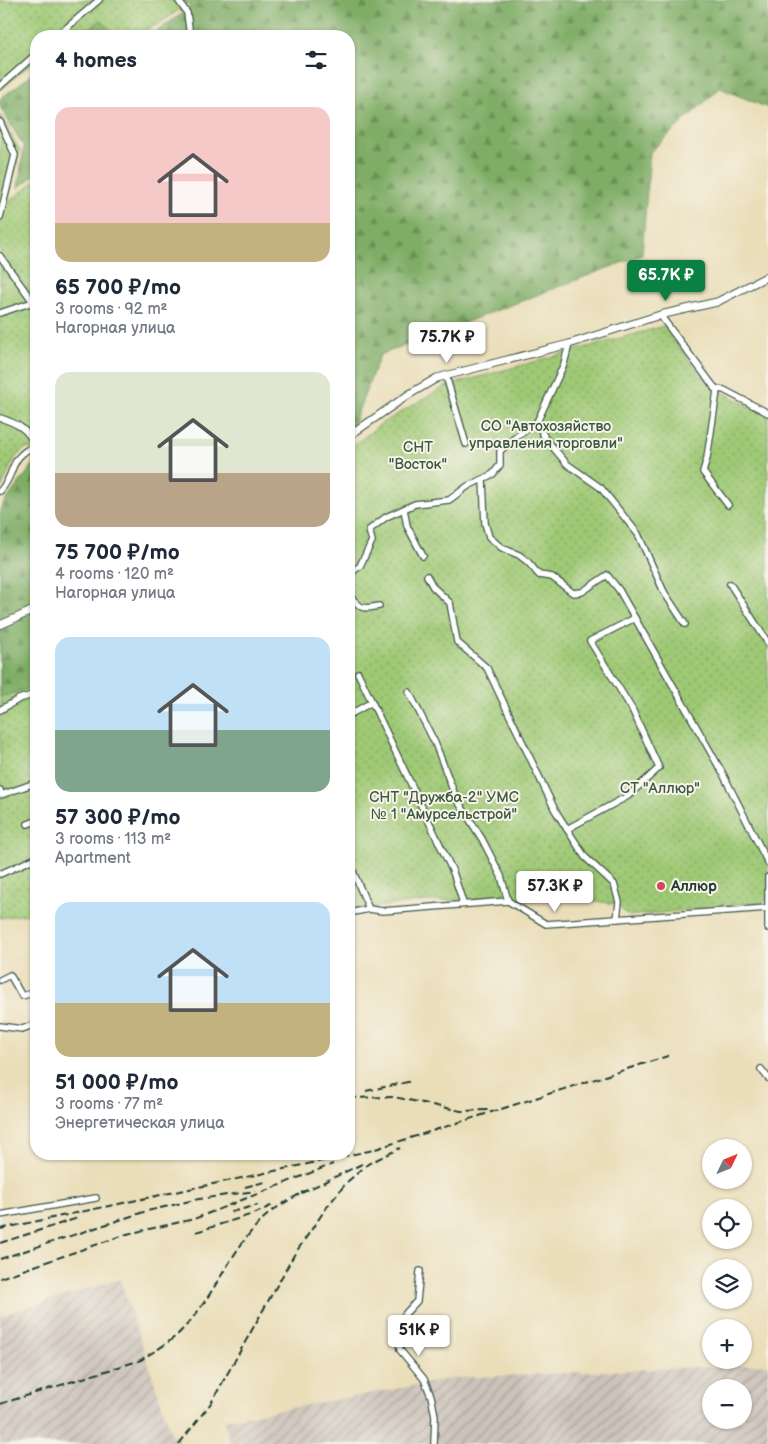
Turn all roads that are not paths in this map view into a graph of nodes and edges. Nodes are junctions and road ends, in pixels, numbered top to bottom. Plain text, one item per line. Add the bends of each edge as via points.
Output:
1 (99, 0) edge
2 (178, 0) edge
3 (64, 30) edge
4 (189, 30) edge
5 (30, 59) edge
6 (0, 86) edge
7 (0, 122) edge
8 (0, 217) edge
9 (0, 256) edge
10 (768, 276) edge
11 (30, 296) edge
12 (30, 304) edge
13 (0, 313) edge
14 (660, 315) junction
15 (569, 344) junction
16 (446, 376) junction
17 (714, 388) junction
18 (768, 413) edge
19 (0, 418) edge
20 (537, 422) junction
21 (355, 432) edge
22 (30, 434) edge
23 (466, 444) dead end
24 (30, 449) edge
25 (483, 480) junction
26 (0, 492) edge
27 (728, 505) dead end
28 (404, 509) junction
29 (423, 556) dead end
30 (355, 570) edge
31 (427, 576) dead end
32 (730, 584) dead end
33 (355, 602) edge
34 (379, 606) dead end
35 (30, 612) edge
36 (635, 618) junction
37 (685, 624) dead end
38 (0, 625) edge
39 (768, 643) edge
40 (358, 673) dead end
41 (409, 692) dead end
42 (30, 696) edge
43 (372, 702) junction
44 (0, 710) edge
45 (355, 711) edge
46 (30, 785) edge
47 (0, 790) edge
48 (568, 829) junction
49 (30, 861) edge
50 (768, 863) edge
51 (0, 874) edge
52 (355, 876) edge
53 (768, 877) edge
54 (508, 901) junction
55 (463, 903) junction
56 (767, 907) edge
57 (369, 909) junction
58 (355, 912) edge
59 (617, 919) junction
60 (768, 928) edge
61 (0, 980) edge
62 (30, 994) edge
63 (0, 1026) edge
64 (30, 1026) edge
65 (761, 1069) dead end
66 (768, 1078) edge
67 (96, 1198) dead end
68 (0, 1215) edge
69 (420, 1271) dead end
70 (434, 1444) edge

1 - 3 street
2 - 4 street via 187,14
5 - 6 street
7 - 8 street via 15,155
9 - 11 street
10 - 14 street via 717,302
12 - 13 street
14 - 15 street
14 - 17 street
15 - 16 street
15 - 20 street via 564,364
16 - 21 street via 408,395
16 - 23 street
17 - 18 street
17 - 27 street via 716,400 703,472
19 - 22 street via 12,421
20 - 25 street via 500,451 500,465
20 - 37 street via 544,438 567,464 600,488 638,534 664,592
24 - 26 street via 22,452 13,465 7,484
25 - 28 street via 448,500
25 - 36 street via 485,523 489,537 518,555 539,575 552,577 573,593 582,592 607,575
28 - 29 street via 407,526
28 - 30 street via 369,530 372,541
31 - 48 street via 433,587 450,603 457,642 487,668 555,810
32 - 39 street
33 - 34 street via 366,609
35 - 38 street
36 - 48 street via 590,641 632,709 659,768 628,796
36 - 50 street via 723,774
40 - 43 street
41 - 54 street via 456,798 482,838 501,876
42 - 44 street
43 - 45 street
43 - 55 street via 453,872
46 - 47 street via 1,794
48 - 59 street via 585,857 614,884 619,902
49 - 51 street
52 - 57 street
53 - 56 street
54 - 55 street
54 - 59 street via 546,924
55 - 57 street via 383,911
56 - 59 street
56 - 60 street
57 - 58 street
61 - 62 street via 10,975 22,996
63 - 64 street via 22,1029
65 - 66 street
67 - 68 street
69 - 70 street via 418,1301 405,1314 399,1340 400,1350 424,1380 431,1396 435,1416

